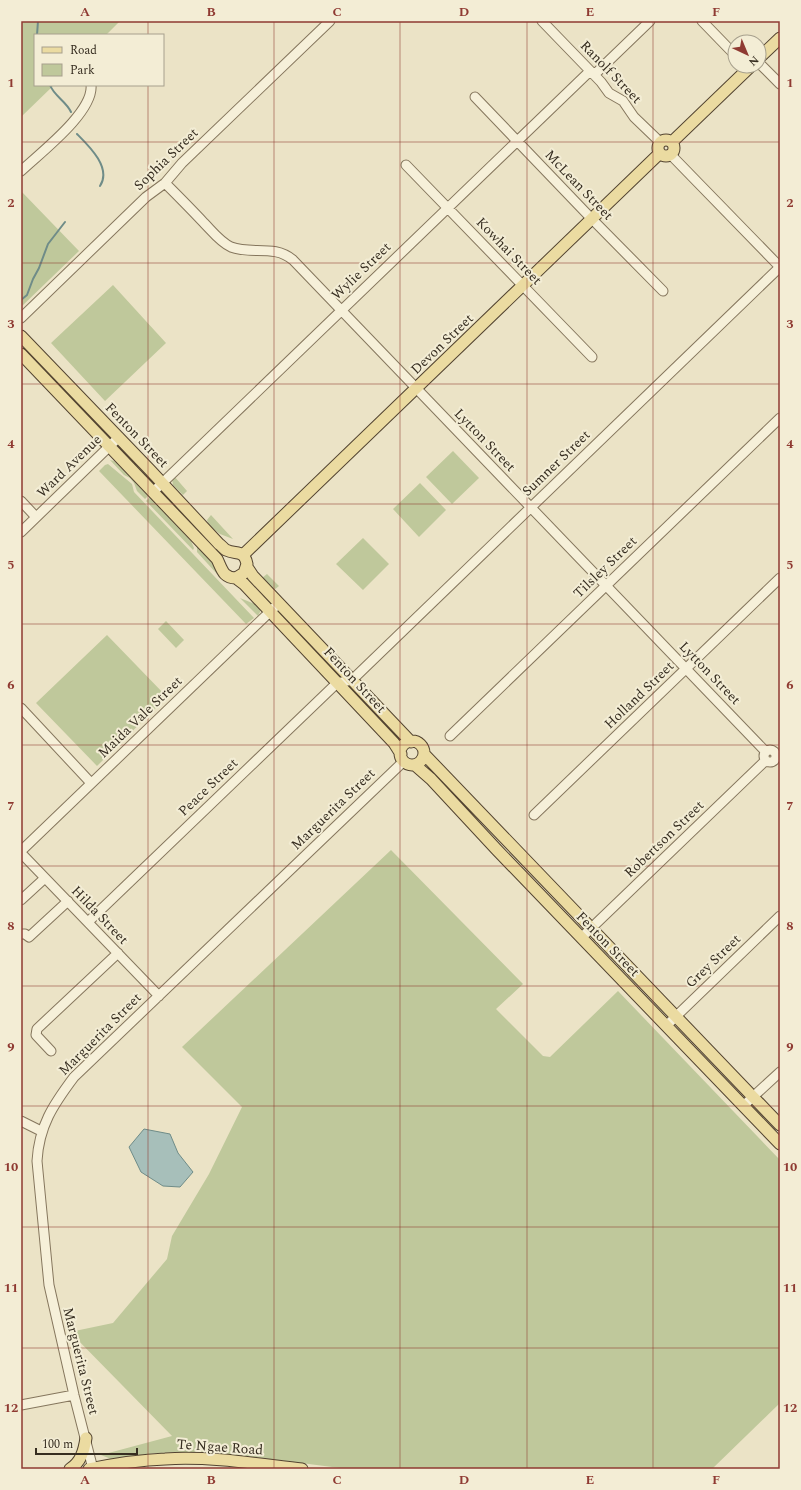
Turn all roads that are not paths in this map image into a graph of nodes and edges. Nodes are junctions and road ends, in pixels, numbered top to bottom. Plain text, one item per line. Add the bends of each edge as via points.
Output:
1 (330, 21) edge
2 (542, 21) edge
3 (650, 21) edge
4 (702, 21) edge
5 (780, 38) edge
6 (727, 47) edge
7 (767, 50) edge
8 (767, 71) edge
9 (592, 73) junction
10 (741, 74) edge
11 (780, 84) edge
12 (91, 86) edge
13 (475, 98) dead end
14 (517, 141) junction
15 (660, 142) junction
16 (672, 142) junction
17 (660, 153) junction
18 (671, 155) junction
19 (406, 165) dead end
20 (21, 171) edge
21 (165, 183) junction
22 (448, 208) junction
23 (592, 219) junction
24 (780, 267) edge
25 (523, 286) junction
26 (663, 291) dead end
27 (341, 310) junction
28 (21, 318) edge
29 (21, 336) edge
30 (21, 354) edge
31 (592, 357) dead end
32 (417, 389) junction
33 (780, 418) edge
34 (119, 437) junction
35 (109, 447) junction
36 (162, 483) junction
37 (152, 492) junction
38 (21, 501) edge
39 (530, 508) junction
40 (36, 517) junction
41 (21, 532) edge
42 (238, 553) junction
43 (221, 567) junction
44 (247, 568) junction
45 (236, 578) junction
46 (780, 578) edge
47 (605, 586) junction
48 (278, 603) junction
49 (270, 612) junction
50 (686, 668) junction
51 (352, 680) junction
52 (337, 683) junction
53 (21, 708) edge
54 (450, 736) dead end
55 (411, 742) junction
56 (424, 754) junction
57 (773, 756) edge
58 (402, 758) junction
59 (415, 765) junction
60 (91, 783) junction
61 (534, 815) dead end
62 (506, 840) junction
63 (497, 850) junction
64 (21, 852) edge
65 (45, 878) junction
66 (21, 900) edge
67 (68, 901) junction
68 (780, 916) edge
69 (88, 922) junction
70 (592, 929) junction
71 (21, 934) edge
72 (582, 938) junction
73 (118, 953) junction
74 (159, 996) junction
75 (676, 1017) junction
76 (666, 1026) junction
77 (51, 1051) dead end
78 (780, 1072) edge
79 (753, 1097) junction
80 (743, 1106) junction
81 (21, 1121) edge
82 (780, 1125) edge
83 (41, 1131) junction
84 (780, 1144) edge
85 (74, 1395) junction
86 (21, 1405) edge
87 (86, 1438) junction
88 (70, 1469) edge
89 (92, 1469) edge
90 (302, 1469) edge

1 - 21 street, Sophia Street via 182,163
2 - 9 street, Ranolf Street
3 - 9 street, Wylie Street
4 - 6 street
5 - 7 main road
8 - 11 street
9 - 14 street, Wylie Street
9 - 15 street, Ranolf Street via 608,93 623,101 634,117
10 - 16 main road
12 - 20 street via 91,95 82,111
13 - 14 street, McLean Street
14 - 22 street, Wylie Street
14 - 23 street, McLean Street
15 - 16 main road
15 - 17 main road
16 - 18 main road via 674,150
17 - 18 main road
17 - 23 main road, Devon Street
18 - 24 street
19 - 22 street, Kowhai Street
21 - 27 street, Lytton Street via 224,243 243,250 270,250 289,256
21 - 28 street, Sophia Street via 146,197
22 - 25 street, Kowhai Street
22 - 27 street, Wylie Street
23 - 25 main road, Devon Street
23 - 26 street, McLean Street
24 - 39 street, Sumner Street
25 - 31 street, Kowhai Street
25 - 32 main road, Devon Street
27 - 32 street, Lytton Street
27 - 36 street, Wylie Street
29 - 34 main road, Fenton Street
30 - 35 main road, Fenton Street
32 - 39 street, Lytton Street
32 - 42 main road, Devon Street
33 - 47 street, Tilsley Street
34 - 35 street, Ward Avenue
34 - 36 main road, Fenton Street
35 - 37 main road, Fenton Street
35 - 40 street, Ward Avenue
36 - 37 street, Wylie Street
36 - 42 main road, Fenton Street via 219,544 226,550
37 - 43 main road, Fenton Street via 217,559
38 - 40 street
39 - 47 street, Lytton Street
39 - 51 street, Sumner Street
40 - 41 street, Ward Avenue
42 - 43 main road via 224,556
42 - 44 main road via 246,560
43 - 45 main road via 226,576
44 - 45 main road
44 - 48 main road, Fenton Street
45 - 49 main road, Fenton Street
46 - 50 street, Holland Street
47 - 50 street, Lytton Street
47 - 54 street, Tilsley Street
48 - 49 street, Maida Vale Street
48 - 51 main road, Fenton Street
49 - 52 main road, Fenton Street
49 - 60 street, Maida Vale Street
50 - 57 street, Lytton Street
50 - 61 street, Holland Street
51 - 52 street
51 - 55 main road, Fenton Street
52 - 58 main road, Fenton Street via 394,743
52 - 69 street, Peace Street
53 - 60 street
55 - 56 main road via 418,743
55 - 58 main road via 404,746
56 - 59 main road
56 - 62 main road, Fenton Street
57 - 70 street, Robertson Street
58 - 59 main road via 409,765
58 - 74 street, Marguerita Street
59 - 63 main road, Fenton Street
60 - 64 street, Maida Vale Street
62 - 63 main road
62 - 70 main road, Fenton Street
63 - 72 main road, Fenton Street
64 - 65 street, Hilda Street
65 - 66 street
65 - 67 street, Hilda Street
67 - 69 street, Hilda Street
67 - 71 street via 29,937
68 - 75 street, Grey Street
69 - 73 street, Hilda Street
70 - 72 street, Robertson Street
70 - 75 main road, Fenton Street
72 - 76 main road, Fenton Street
73 - 74 street, Hilda Street
73 - 77 street via 37,1029 37,1037
74 - 83 street, Marguerita Street via 74,1077 48,1114
75 - 76 street, Grey Street
75 - 79 main road, Fenton Street
76 - 80 main road, Fenton Street
78 - 79 street
79 - 80 street
79 - 82 main road, Fenton Street
80 - 84 main road, Fenton Street
81 - 83 street
83 - 85 street, Marguerita Street via 37,1161 49,1285
85 - 86 street
85 - 87 street, Marguerita Street
87 - 88 main road via 80,1460
87 - 89 street, Marguerita Street
89 - 90 main road, Te Ngae Road via 120,1463 185,1458

